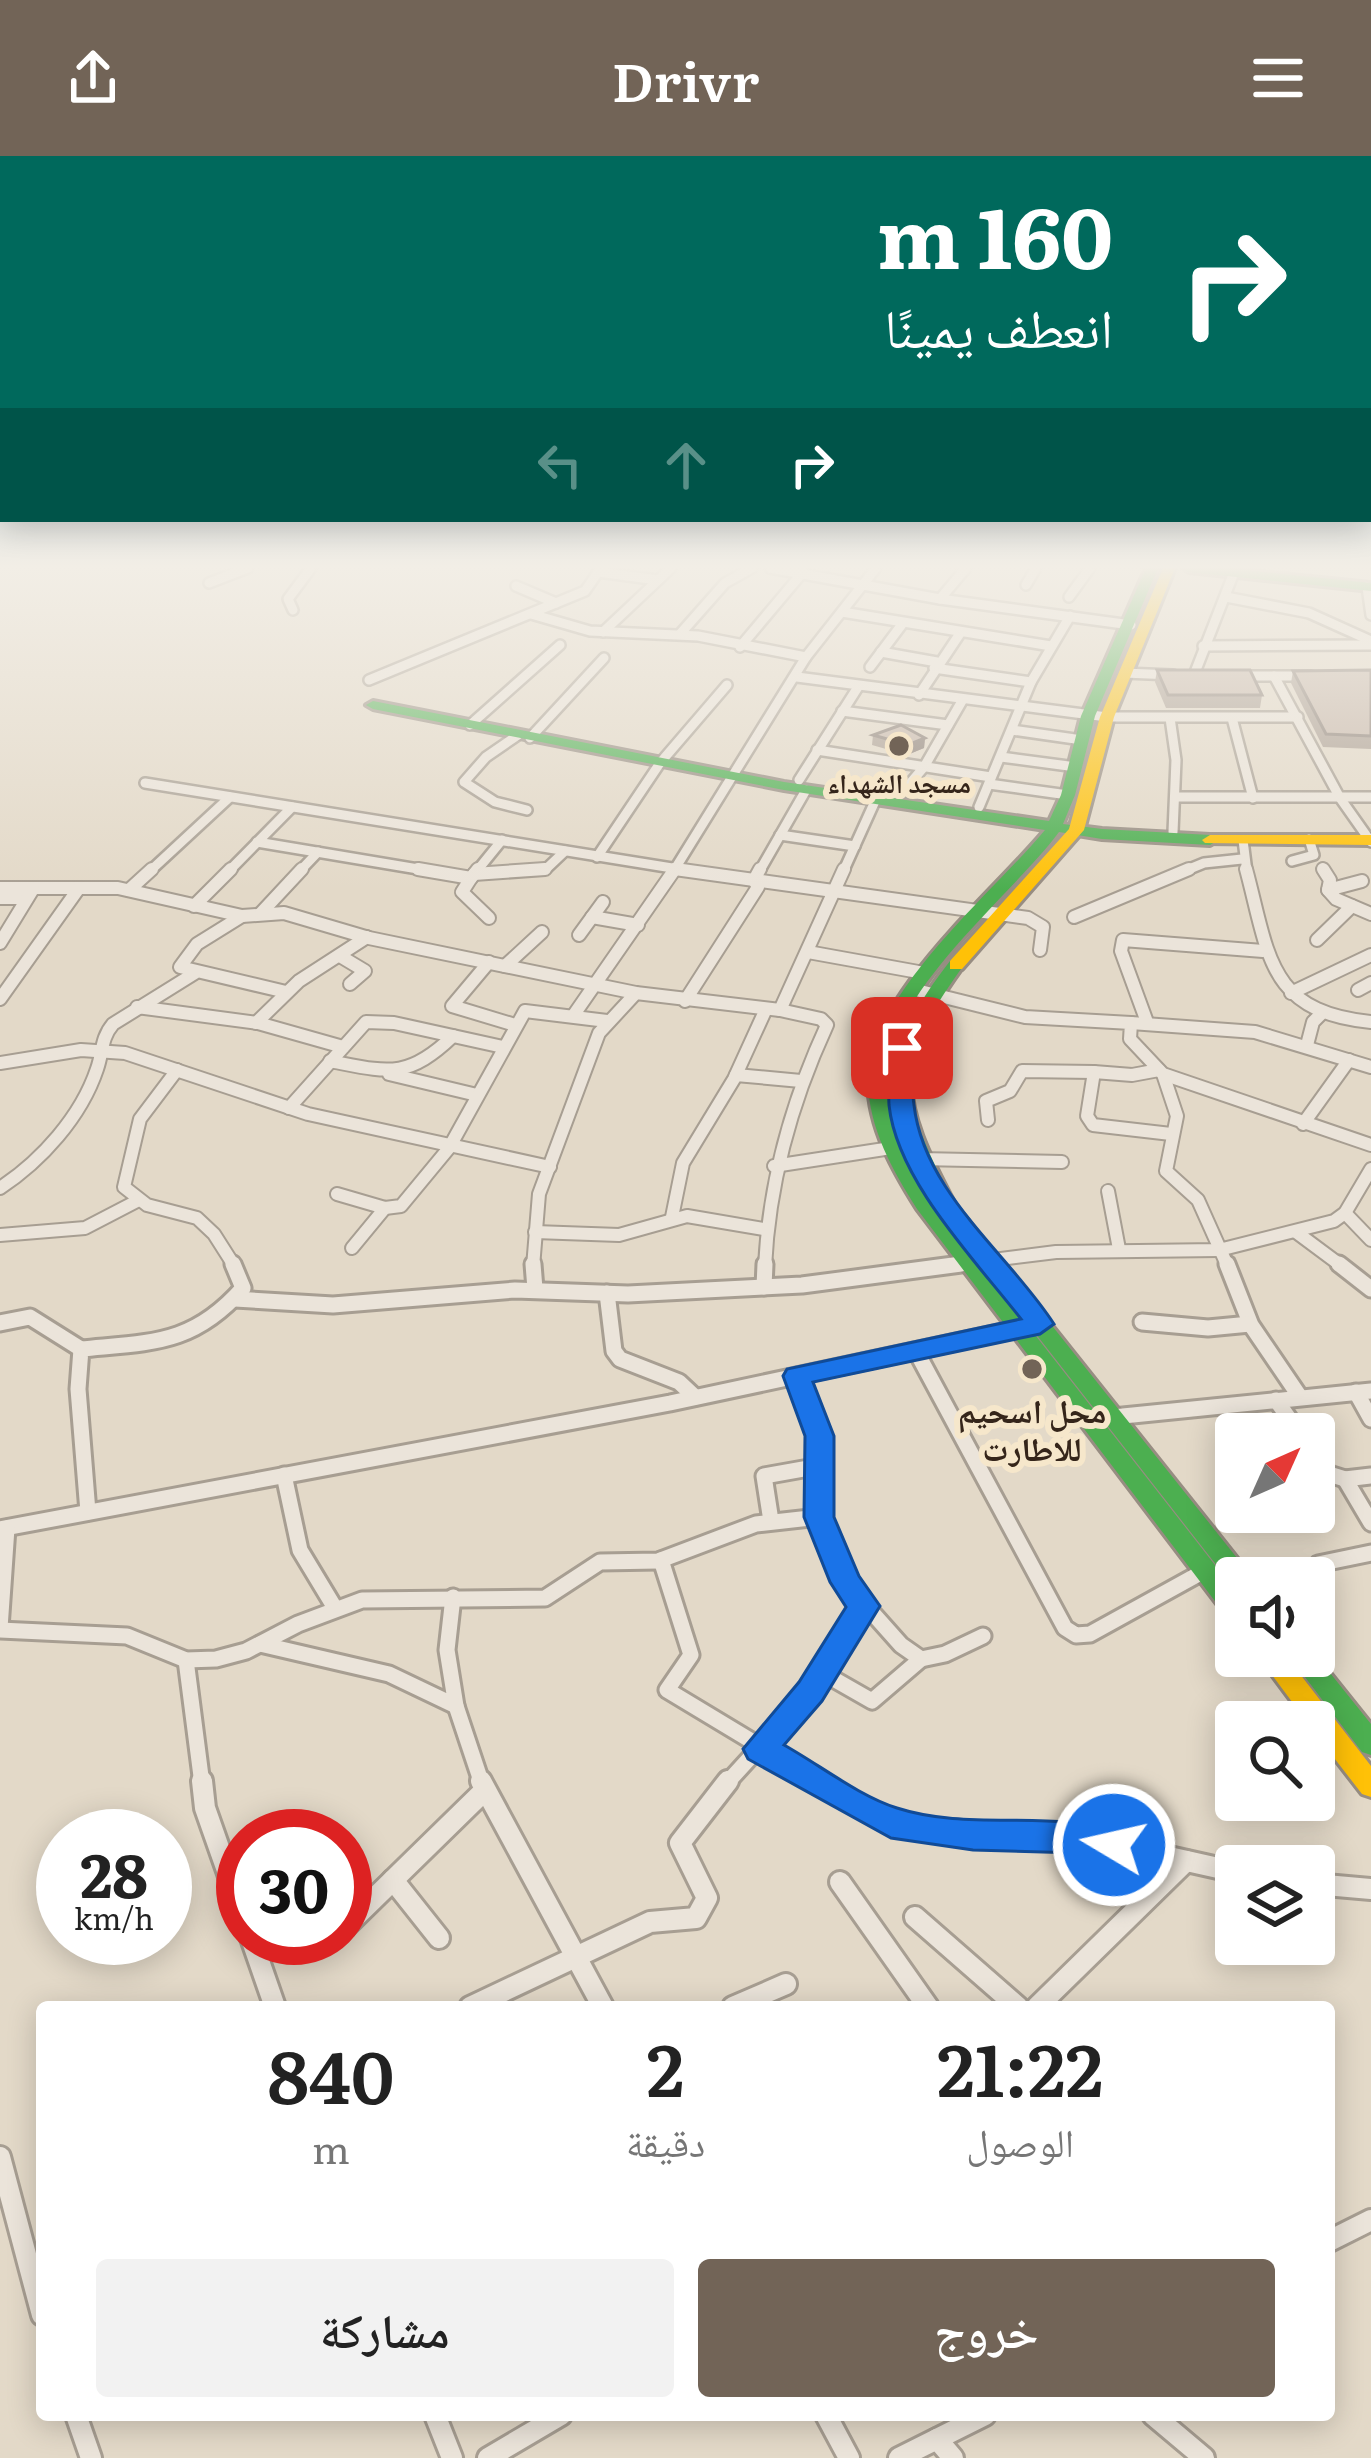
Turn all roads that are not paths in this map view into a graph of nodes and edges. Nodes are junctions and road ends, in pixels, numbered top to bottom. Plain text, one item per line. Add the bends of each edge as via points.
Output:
1 (380, 675) edge
2 (526, 675) edge
3 (586, 675) edge
4 (930, 675) edge
5 (994, 675) edge
6 (1035, 675) edge
7 (1113, 675) edge
8 (1123, 675) edge
9 (1228, 675) edge
10 (1274, 676) junction
11 (1316, 676) edge
12 (797, 677) joint
13 (369, 680) dead end
14 (1031, 682) junction
15 (727, 685) dead end
16 (858, 687) junction
17 (920, 695) junction
18 (962, 701) junction
19 (373, 705) dead end
20 (1021, 707) junction
21 (842, 711) junction
22 (1098, 717) junction
23 (1298, 717) junction
24 (1170, 718) junction
25 (1232, 718) junction
26 (470, 725) junction
27 (948, 725) junction
28 (1012, 730) junction
29 (524, 737) junction
30 (1082, 740) junction
31 (817, 750) junction
32 (1000, 757) junction
33 (660, 763) junction
34 (924, 766) junction
35 (1076, 767) junction
36 (734, 776) junction
37 (990, 781) junction
38 (145, 783) dead end
39 (802, 785) junction
40 (901, 795) junction
41 (1068, 795) junction
42 (230, 797) junction
43 (1175, 797) junction
44 (1371, 797) edge
45 (1253, 798) junction
46 (1340, 798) junction
47 (876, 799) junction
48 (292, 807) junction
49 (979, 807) junction
50 (527, 810) dead end
51 (1062, 828) junction
52 (1173, 832) junction
53 (780, 835) junction
54 (1369, 838) edge
55 (1309, 839) junction
56 (502, 840) junction
57 (257, 842) junction
58 (855, 846) junction
59 (1243, 849) junction
60 (565, 851) junction
61 (318, 852) junction
62 (597, 856) junction
63 (1292, 861) dead end
64 (676, 869) junction
65 (1323, 869) dead end
66 (472, 876) junction
67 (754, 880) junction
68 (1361, 881) dead end
69 (0, 888) edge
70 (79, 888) junction
71 (129, 890) junction
72 (1328, 890) junction
73 (834, 892) junction
74 (30, 894) junction
75 (0, 898) edge
76 (603, 902) dead end
77 (194, 906) junction
78 (1352, 906) junction
79 (261, 913) junction
80 (978, 913) junction
81 (1371, 914) edge
82 (1002, 915) junction
83 (242, 916) junction
84 (592, 917) junction
85 (1074, 917) dead end
86 (489, 918) dead end
87 (638, 925) junction
88 (542, 932) dead end
89 (579, 935) dead end
90 (367, 937) junction
91 (1317, 940) dead end
92 (0, 943) edge
93 (1040, 950) dead end
94 (1263, 951) junction
95 (808, 952) junction
96 (1371, 955) edge
97 (340, 956) junction
98 (489, 962) junction
99 (505, 966) junction
100 (195, 973) junction
101 (1371, 983) edge
102 (350, 984) dead end
103 (597, 985) junction
104 (922, 985) junction
105 (1358, 990) dead end
106 (286, 992) junction
107 (636, 993) junction
108 (1291, 993) junction
109 (0, 999) edge
110 (685, 1000) junction
111 (137, 1007) junction
112 (773, 1010) junction
113 (1322, 1013) junction
114 (573, 1016) junction
115 (608, 1021) junction
116 (1147, 1022) junction
117 (1371, 1022) edge
118 (256, 1023) junction
119 (1131, 1023) junction
120 (515, 1025) junction
121 (453, 1036) junction
122 (1306, 1045) junction
123 (343, 1047) junction
124 (503, 1047) junction
125 (103, 1049) junction
126 (1349, 1060) junction
127 (330, 1061) junction
128 (0, 1063) edge
129 (1371, 1067) edge
130 (177, 1070) junction
131 (1094, 1072) junction
132 (1161, 1072) junction
133 (389, 1074) junction
134 (736, 1075) junction
135 (801, 1081) junction
136 (477, 1095) junction
137 (289, 1108) junction
138 (988, 1120) dead end
139 (1304, 1124) junction
140 (1171, 1134) junction
141 (1371, 1144) edge
142 (448, 1148) junction
143 (891, 1148) junction
144 (920, 1159) junction
145 (1062, 1162) dead end
146 (774, 1166) junction
147 (550, 1167) junction
148 (1371, 1170) edge
149 (0, 1188) edge
150 (1108, 1191) dead end
151 (337, 1195) dead end
152 (136, 1201) junction
153 (385, 1208) junction
154 (1348, 1216) junction
155 (672, 1217) junction
156 (1371, 1225) edge
157 (764, 1229) junction
158 (535, 1232) junction
159 (1297, 1232) junction
160 (0, 1234) edge
161 (1371, 1240) edge
162 (352, 1248) dead end
163 (1119, 1249) junction
164 (1219, 1250) junction
165 (979, 1261) junction
166 (764, 1287) junction
167 (535, 1289) junction
168 (1371, 1289) edge
169 (607, 1293) junction
170 (235, 1299) junction
171 (1142, 1322) dead end
172 (0, 1323) edge
173 (1250, 1324) junction
174 (1030, 1327) junction
175 (81, 1348) junction
176 (916, 1351) junction
177 (797, 1376) junction
178 (1363, 1392) edge
179 (695, 1397) junction
180 (1300, 1397) junction
181 (1276, 1400) junction
182 (1285, 1413) edge
183 (1113, 1417) junction
184 (1371, 1419) edge
185 (820, 1466) junction
186 (284, 1474) junction
187 (1335, 1476) edge
188 (1371, 1476) edge
189 (1345, 1479) junction
190 (88, 1512) junction
191 (819, 1517) junction
192 (771, 1522) junction
193 (1371, 1522) edge
194 (4, 1529) edge
195 (1371, 1553) edge
196 (1224, 1557) edge
197 (661, 1560) junction
198 (1335, 1560) edge
199 (1206, 1570) junction
200 (1215, 1582) edge
201 (453, 1598) junction
202 (864, 1606) junction
203 (335, 1608) junction
204 (0, 1629) edge
205 (983, 1636) dead end
206 (260, 1644) junction
207 (921, 1659) junction
208 (186, 1660) junction
209 (823, 1673) junction
210 (1287, 1677) edge
211 (1318, 1677) edge
212 (456, 1706) junction
213 (1371, 1744) edge
214 (760, 1749) junction
215 (1371, 1786) edge
216 (484, 1791) junction
217 (216, 1839) edge
218 (1186, 1861) junction
219 (1215, 1867) edge
220 (393, 1880) junction
221 (840, 1882) dead end
222 (1335, 1886) edge
223 (1371, 1889) edge
224 (372, 1900) edge
225 (915, 1917) dead end
226 (439, 1938) dead end
227 (574, 1957) junction
228 (260, 1965) edge
229 (786, 1984) dead end
230 (273, 2001) edge
231 (482, 2001) edge
232 (600, 2001) edge
233 (747, 2001) edge
234 (924, 2001) edge
235 (1011, 2001) edge
236 (1043, 2001) edge
237 (0, 2157) edge
238 (1371, 2220) edge
239 (1335, 2238) edge
240 (36, 2292) edge
241 (78, 2421) edge
242 (437, 2421) edge
243 (551, 2421) edge
244 (829, 2421) edge
245 (973, 2421) edge
246 (1160, 2421) edge
247 (937, 2439) junction
248 (91, 2458) edge
249 (452, 2458) edge
250 (488, 2458) edge
251 (849, 2458) edge
252 (899, 2458) edge
253 (953, 2458) edge
254 (1204, 2458) edge

1 - 13 street
2 - 26 street
3 - 29 street
4 - 17 street
5 - 14 street
6 - 14 street
7 - 22 main road
8 - 22 main road
9 - 10 street
10 - 11 street
10 - 23 street
12 - 16 street
12 - 36 street
14 - 20 street
15 - 33 street
16 - 17 street
16 - 21 street
17 - 18 street
18 - 20 street
18 - 27 street
19 - 26 main road
20 - 22 street
20 - 28 street
21 - 27 street
21 - 31 street
22 - 24 street
22 - 30 main road
22 - 51 main road
23 - 25 street
23 - 46 street
24 - 25 street
24 - 43 street
25 - 45 street
26 - 29 main road
27 - 34 street
28 - 30 street
28 - 32 street
29 - 33 main road
29 - 50 street via 485,758 464,782
30 - 35 main road
31 - 34 street
31 - 39 street
32 - 35 street
32 - 37 street
33 - 36 main road
33 - 62 street
34 - 37 street
34 - 40 street
35 - 41 main road
36 - 39 main road
36 - 64 street
37 - 41 street
37 - 49 street
38 - 42 street
39 - 40 main road
39 - 47 main road
39 - 53 street
40 - 49 main road
41 - 51 main road
42 - 48 street
42 - 71 street
43 - 45 street
43 - 52 street
44 - 46 street
45 - 46 street
46 - 54 street
47 - 51 main road
47 - 58 street
48 - 56 street
48 - 57 street
49 - 51 main road
51 - 52 main road
51 - 59 main road
51 - 80 main road
51 - 82 main road
52 - 54 main road
53 - 58 street
53 - 67 street
54 - 55 main road
55 - 59 main road
55 - 63 street via 1314,855
56 - 60 street
56 - 66 street
57 - 61 street
57 - 77 street
58 - 73 street
59 - 85 street
59 - 94 street
60 - 62 street
60 - 66 street via 546,868
61 - 66 street
61 - 79 street
62 - 64 street
64 - 67 street
64 - 87 street
65 - 72 street
66 - 86 street via 462,892
67 - 73 street
67 - 110 street via 758,887
68 - 72 street
69 - 74 street
70 - 71 street
70 - 74 street
70 - 109 street
71 - 77 street
72 - 78 street
73 - 80 street
73 - 95 street
74 - 75 street
74 - 92 street
76 - 84 street
77 - 83 street
78 - 81 street
78 - 91 street
79 - 83 street
79 - 90 street
80 - 82 street
80 - 104 main road
82 - 93 street via 1040,923
82 - 104 main road
83 - 100 street via 187,952 180,967
84 - 87 street
84 - 89 street
87 - 103 street
88 - 99 street
90 - 97 street
90 - 98 street
94 - 108 street
94 - 116 street via 1123,940
95 - 104 street
95 - 112 street
96 - 108 street
97 - 102 street via 365,971
97 - 106 street
98 - 99 street
98 - 120 street via 452,1006
99 - 103 street
100 - 106 street
100 - 111 street
101 - 105 street
103 - 107 street
103 - 114 street
104 - 119 street via 1024,1017
104 - 143 main road via 880,1056 879,1100
104 - 144 main road via 899,1063 902,1108
106 - 118 street
107 - 110 street
107 - 115 street
108 - 113 street
110 - 112 street
111 - 118 street
111 - 125 street via 104,1034
112 - 134 street
112 - 135 street via 827,1025
113 - 117 street
113 - 122 street
114 - 115 street
114 - 120 street via 530,1010
115 - 147 street
116 - 119 street
116 - 122 street
118 - 123 street
119 - 132 street via 1130,1040
120 - 124 street
121 - 123 street via 370,1021
121 - 124 street
121 - 133 street
122 - 126 street
123 - 127 street
124 - 136 street
125 - 128 street
125 - 130 street
125 - 149 street via 85,1093 38,1163
126 - 129 street
126 - 139 street
127 - 133 street
127 - 137 street
130 - 137 street
130 - 152 street via 135,1134 123,1176
131 - 132 street
131 - 138 street via 1022,1071 1010,1091 986,1101
131 - 140 street via 1090,1124
132 - 139 street
132 - 140 street via 1177,1116
133 - 136 street
134 - 135 street
134 - 155 street via 678,1176
135 - 146 street
136 - 142 street
137 - 142 street
139 - 141 street
140 - 164 street via 1166,1171 1197,1197
142 - 147 street
142 - 153 street via 401,1206
143 - 146 street
143 - 165 main road via 924,1205
144 - 145 street
144 - 165 main road
146 - 157 street
147 - 158 street
148 - 154 street
150 - 163 street
151 - 153 street
152 - 160 street via 85,1228
152 - 170 street via 197,1218 214,1234 242,1278
153 - 162 street
154 - 156 street
154 - 159 street
154 - 161 street
155 - 157 street
155 - 158 street via 619,1235
157 - 166 street
158 - 167 street
159 - 164 street
159 - 168 street
163 - 164 street
163 - 165 street
164 - 173 street
165 - 166 street
165 - 174 main road
166 - 169 street
167 - 169 street
167 - 170 street via 356,1305
169 - 179 street via 620,1359 679,1382
170 - 175 street via 188,1337
171 - 173 street
172 - 175 street via 31,1317
173 - 180 street
174 - 176 street
174 - 183 main road
174 - 199 main road
175 - 190 street
176 - 177 street
176 - 199 street via 1065,1628 1090,1634
177 - 179 street
177 - 185 street via 819,1436
178 - 180 street
178 - 184 street
179 - 186 street
180 - 181 street
181 - 182 street
181 - 183 street
183 - 196 main road
185 - 191 street
185 - 192 street via 764,1476
186 - 190 street
186 - 203 street via 300,1550
187 - 189 street
188 - 189 street
189 - 193 street
190 - 194 street
191 - 192 street
191 - 202 street via 845,1582
192 - 197 street
194 - 204 street
195 - 198 street
197 - 201 street via 600,1562 544,1598
197 - 214 street via 691,1655 667,1690
199 - 200 main road
201 - 203 street
201 - 212 street via 447,1650
202 - 207 street
202 - 209 street
203 - 206 street
204 - 208 street via 127,1636
205 - 207 street
206 - 208 street
206 - 212 street via 388,1674
207 - 209 street via 872,1701
208 - 217 street
209 - 214 street
210 - 215 main road
211 - 213 main road
212 - 216 street
214 - 218 street via 891,1823 1078,1838
214 - 227 street via 680,1843 707,1898 696,1918 650,1922
216 - 220 street
216 - 227 street
218 - 219 street
218 - 236 street
220 - 224 street
220 - 226 street
221 - 234 street
222 - 223 street
225 - 235 street
227 - 231 street
227 - 232 street
228 - 230 street
229 - 233 street
237 - 240 street
238 - 239 street
241 - 248 street
242 - 249 street
243 - 250 street
244 - 251 street
245 - 247 street
246 - 254 street
247 - 252 street
247 - 253 street

